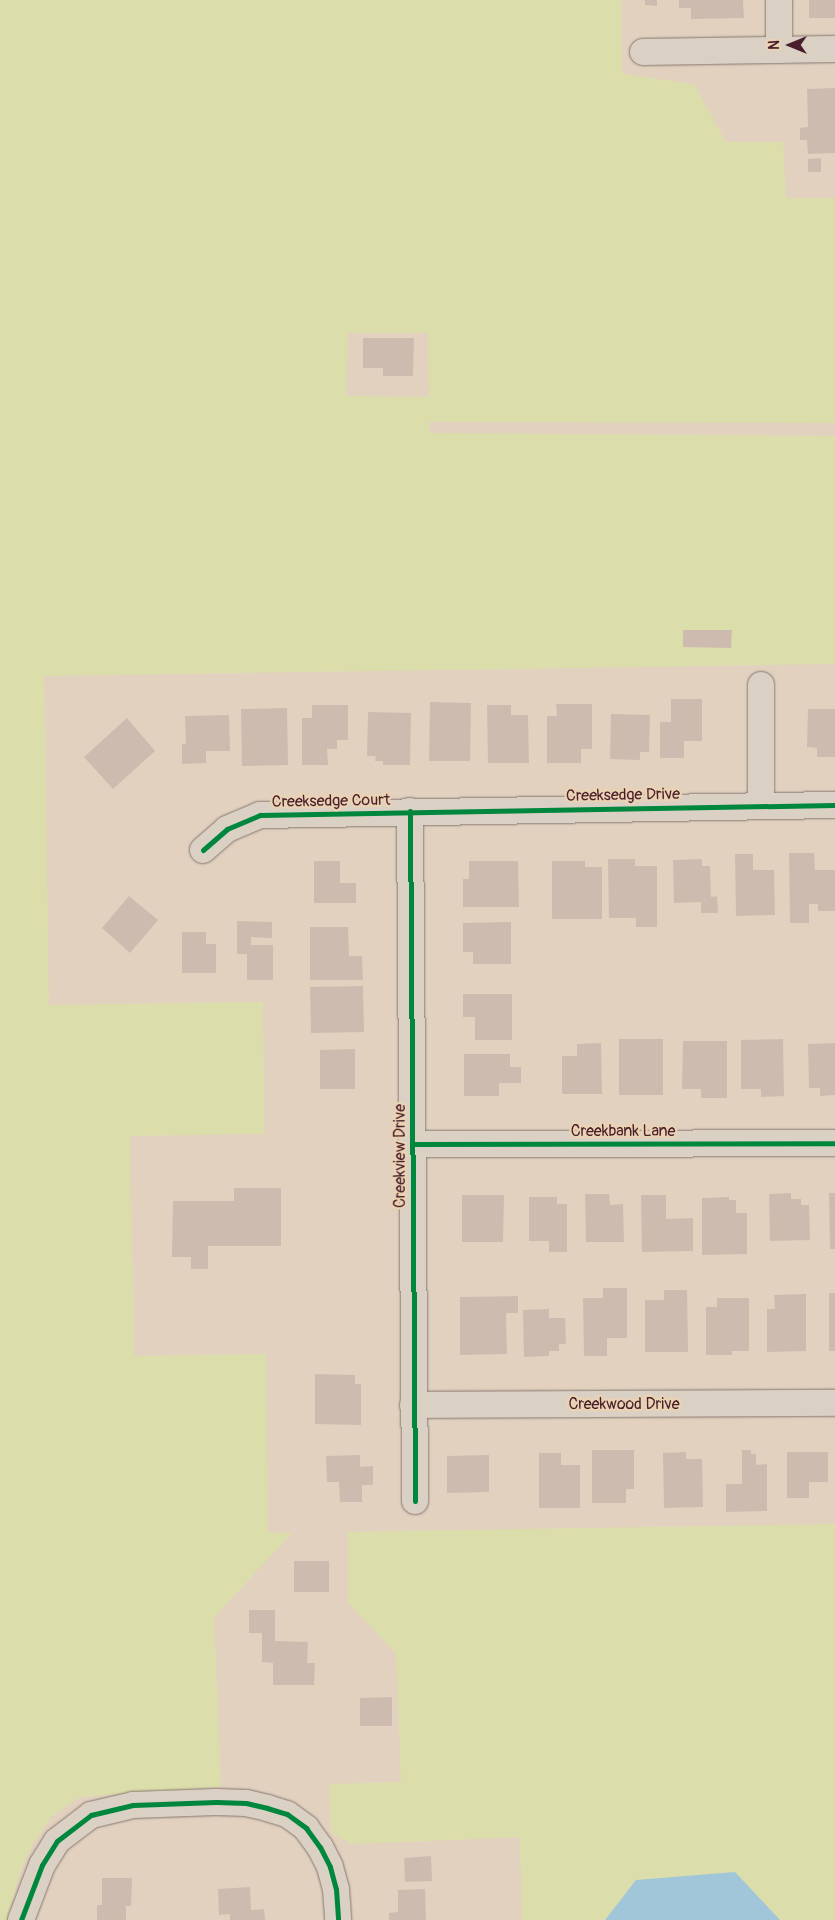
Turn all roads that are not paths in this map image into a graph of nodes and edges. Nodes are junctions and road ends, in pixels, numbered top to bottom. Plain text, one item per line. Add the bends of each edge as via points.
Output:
1 (779, 0) edge
2 (835, 49) edge
3 (779, 50) junction
4 (643, 52) dead end
5 (762, 685) dead end
6 (835, 805) edge
7 (761, 806) junction
8 (410, 811) junction
9 (203, 850) dead end
10 (835, 1143) edge
11 (412, 1144) junction
12 (835, 1403) edge
13 (413, 1405) junction
14 (414, 1501) dead end
15 (21, 1920) edge
16 (338, 1920) edge

1 - 3 street
2 - 3 street
3 - 4 street
5 - 7 street
6 - 7 street, Creeksedge Drive
7 - 8 street, Creeksedge Drive
8 - 9 street, Creeksedge Court via 260,815 227,829
8 - 11 street, Creekview Drive
10 - 11 street, Creekbank Lane
11 - 13 street, Creekview Drive
12 - 13 street, Creekwood Drive
13 - 14 street, Creekview Drive
15 - 16 street via 42,1865 57,1841 90,1815 133,1805 216,1802 246,1803 267,1808 287,1814 306,1828 330,1867 336,1889

